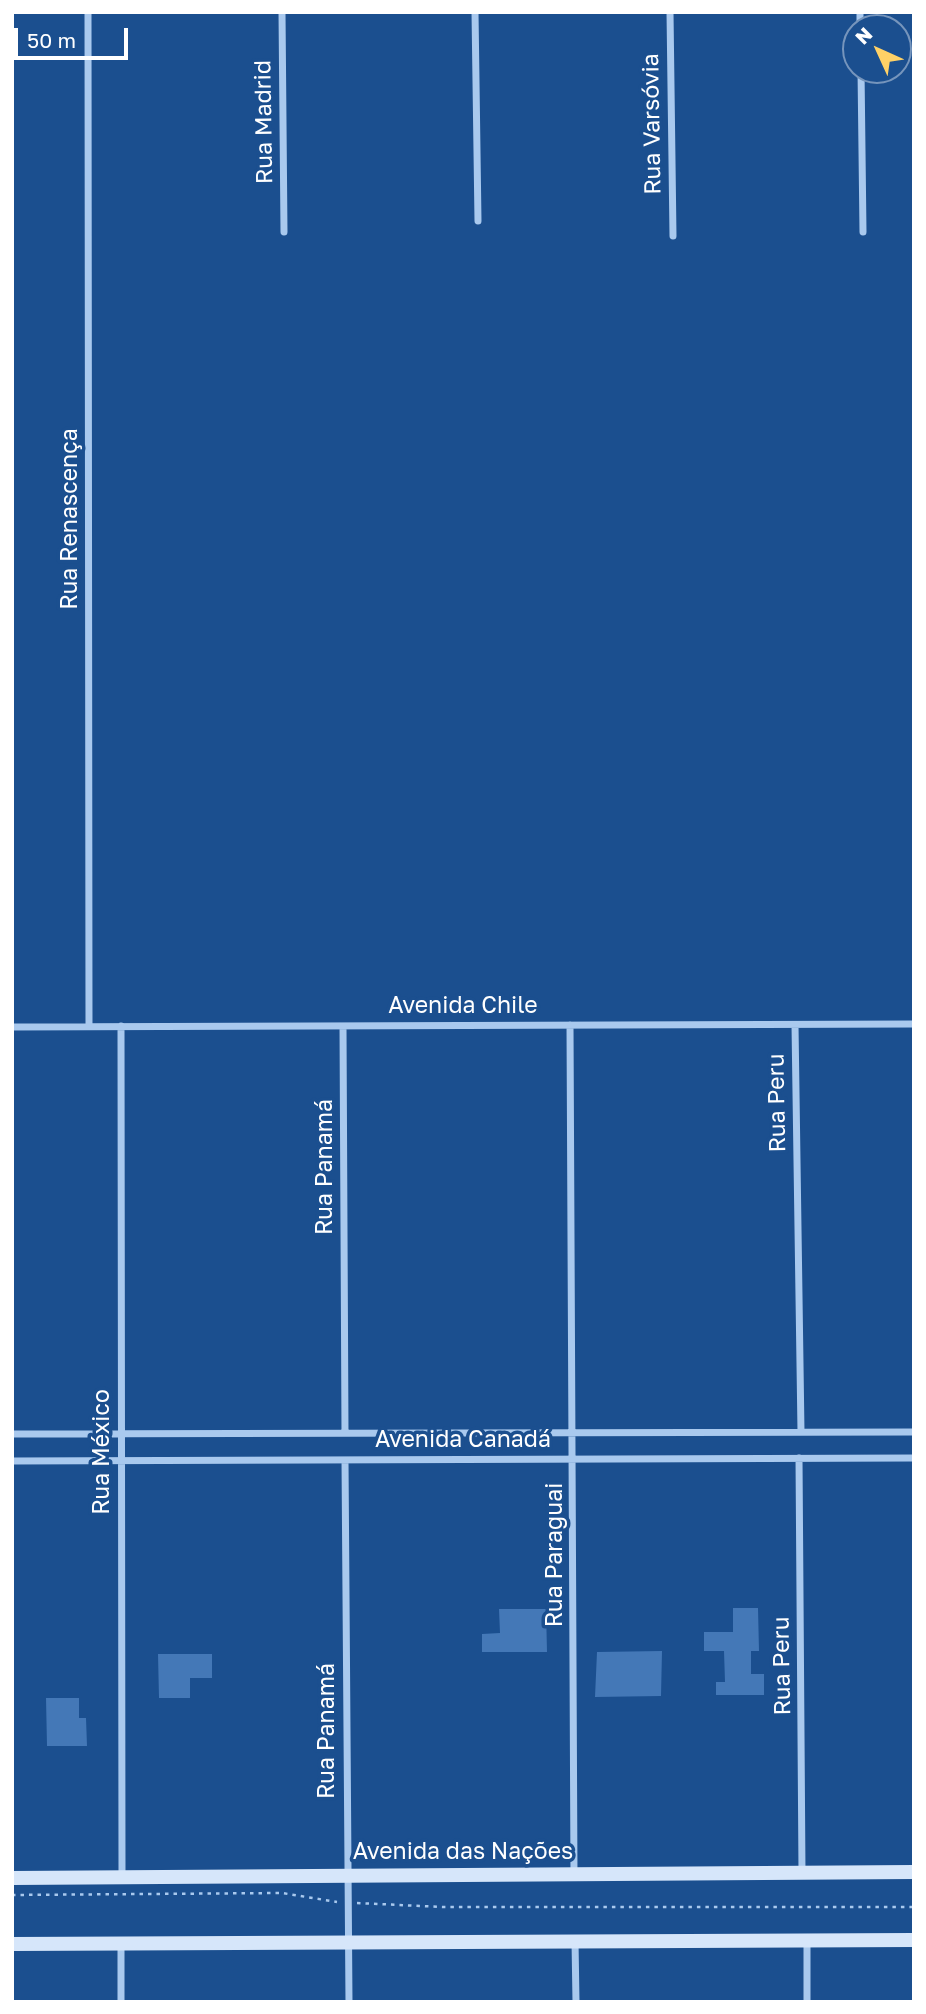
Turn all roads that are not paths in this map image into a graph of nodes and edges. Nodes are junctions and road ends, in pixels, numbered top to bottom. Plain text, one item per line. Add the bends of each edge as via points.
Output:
1 (88, 12) edge
2 (282, 12) edge
3 (475, 12) edge
4 (670, 12) edge
5 (861, 84) edge
6 (478, 221) dead end
7 (284, 232) dead end
8 (863, 232) dead end
9 (673, 236) dead end
10 (914, 1024) edge
11 (570, 1025) junction
12 (795, 1025) junction
13 (121, 1026) junction
14 (343, 1026) junction
15 (12, 1027) edge
16 (89, 1027) junction
17 (801, 1432) junction
18 (914, 1432) edge
19 (345, 1433) junction
20 (573, 1433) junction
21 (12, 1434) edge
22 (122, 1434) junction
23 (799, 1458) junction
24 (914, 1458) edge
25 (574, 1459) junction
26 (122, 1460) junction
27 (345, 1460) junction
28 (12, 1461) edge
29 (914, 1872) edge
30 (802, 1873) junction
31 (574, 1874) junction
32 (347, 1876) junction
33 (122, 1877) junction
34 (12, 1878) edge
35 (807, 1940) junction
36 (914, 1940) edge
37 (575, 1941) junction
38 (348, 1942) junction
39 (121, 1943) junction
40 (12, 1944) edge
41 (121, 2002) edge
42 (349, 2002) edge
43 (576, 2002) edge
44 (807, 2002) edge

1 - 16 street, Rua Renascença
2 - 7 street, Rua Madrid
3 - 6 street
4 - 9 street, Rua Varsóvia
5 - 8 street
10 - 12 street, Avenida Chile
11 - 12 street, Avenida Chile
11 - 14 street, Avenida Chile
11 - 20 street, Rua Paraguai
12 - 17 street, Rua Peru
13 - 14 street, Avenida Chile
13 - 16 street, Avenida Chile
13 - 22 street, Rua México
14 - 19 street, Rua Panamá
15 - 16 street, Avenida Chile
17 - 18 street, Avenida Canadá
17 - 20 street, Avenida Canadá
19 - 20 street, Avenida Canadá
19 - 22 street, Avenida Canadá
20 - 25 street, Rua Paraguai
21 - 22 street, Avenida Canadá
22 - 26 street, Rua México
23 - 24 street, Avenida Canadá
23 - 25 street, Avenida Canadá
23 - 30 street, Rua Peru
25 - 27 street, Avenida Canadá
25 - 31 street, Rua Paraguai
26 - 27 street, Avenida Canadá
26 - 28 street, Avenida Canadá
26 - 33 street, Rua México
27 - 32 street, Rua Panamá
29 - 30 main road, Avenida das Nações
30 - 31 main road, Avenida das Nações
31 - 32 main road, Avenida das Nações
32 - 33 main road, Avenida das Nações
32 - 38 street, Rua Panamá
33 - 34 main road, Avenida das Nações
35 - 36 main road
35 - 37 main road
35 - 44 street
37 - 38 main road
37 - 43 street
38 - 39 main road
38 - 42 street, Rua Panamá
39 - 40 main road
39 - 41 street

